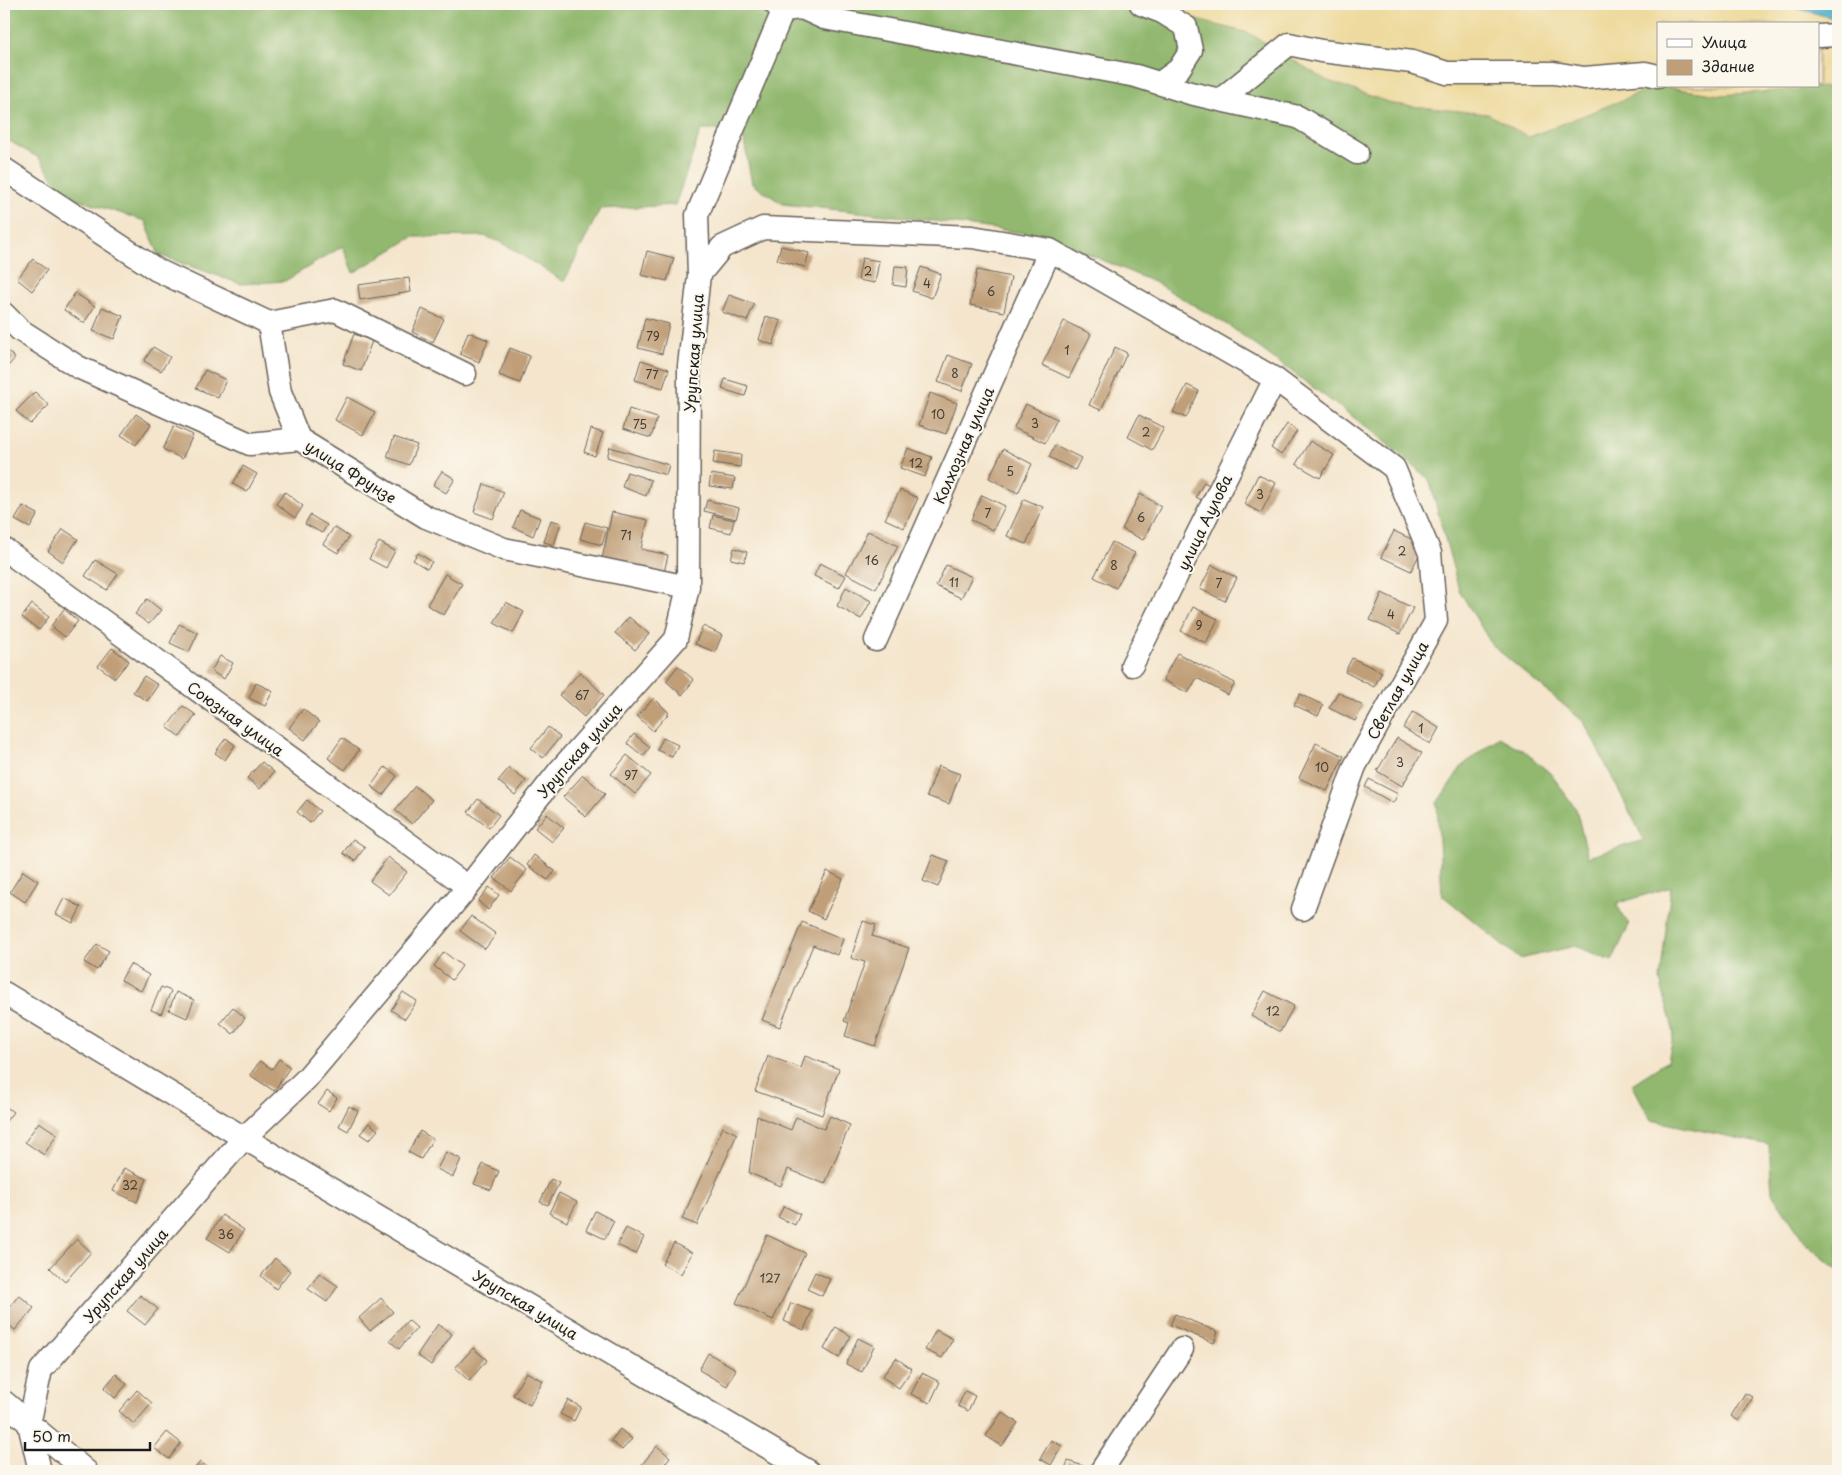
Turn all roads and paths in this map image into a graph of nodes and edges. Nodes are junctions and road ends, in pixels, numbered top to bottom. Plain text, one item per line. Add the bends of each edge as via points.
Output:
1 (1141, 4) edge
2 (781, 6) edge
3 (1838, 35) edge
4 (1820, 36) edge
5 (1657, 76) edge
6 (1160, 83) junction
7 (1220, 100) junction
8 (1357, 153) dead end
9 (4, 169) edge
10 (1050, 250) junction
11 (699, 275) junction
12 (4, 314) edge
13 (269, 323) junction
14 (465, 374) dead end
15 (1275, 379) junction
16 (299, 439) junction
17 (4, 549) edge
18 (688, 588) junction
19 (876, 640) dead end
20 (1132, 665) dead end
21 (468, 887) junction
22 (1303, 909) dead end
23 (4, 993) edge
24 (244, 1138) junction
25 (1182, 1349) dead end
26 (4, 1402) edge
27 (29, 1424) junction
28 (40, 1471) edge
29 (86, 1471) edge
30 (808, 1471) edge
31 (1101, 1471) edge

1 - 6 street via 1186,27 1191,50 1179,69
2 - 6 street via 802,8 824,18
2 - 11 street, Урупская улица via 697,215
3 - 4 street
5 - 7 street via 1645,73 1584,78 1554,73 1447,73 1412,62 1289,44
6 - 7 street
7 - 8 street via 1298,117
9 - 13 street via 157,270
10 - 11 street via 972,237 763,228 722,248
10 - 15 street
10 - 19 street, Колхозная улица
11 - 18 street, Урупская улица via 690,366
12 - 16 street, улица Фрунзе via 20,330 78,367 250,444
13 - 14 street via 335,310
13 - 16 street via 280,392
15 - 20 street, улица Аулова
15 - 22 street, Светлая улица via 1394,468 1430,553 1436,621 1354,766
16 - 18 street, улица Фрунзе via 426,517 504,549
17 - 21 street, Союзная улица
18 - 21 street, Урупская улица via 676,639 560,770
21 - 24 street, Урупская улица via 306,1080
23 - 24 street, Урупская улица
24 - 27 street, Урупская улица via 42,1370
24 - 30 street, Урупская улица
25 - 31 street
26 - 27 street
27 - 28 street
27 - 29 street

